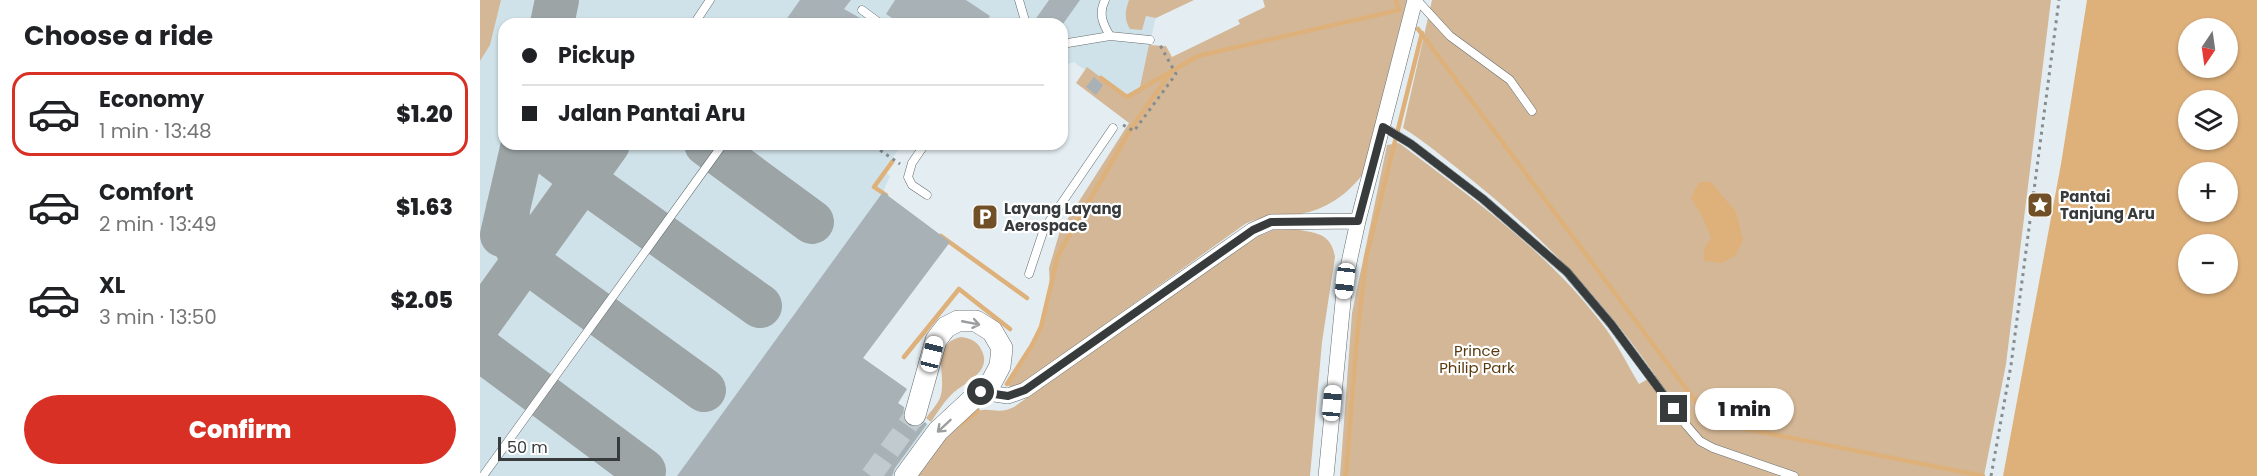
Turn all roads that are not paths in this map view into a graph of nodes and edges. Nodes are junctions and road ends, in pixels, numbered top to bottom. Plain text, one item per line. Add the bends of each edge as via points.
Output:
1 (710, 0) edge
2 (1019, 0) edge
3 (1105, 0) edge
4 (1416, 0) edge
5 (862, 10) dead end
6 (699, 18) edge
7 (873, 18) edge
8 (1024, 18) edge
9 (1110, 36) junction
10 (1154, 39) road end
11 (1068, 43) edge
12 (1532, 111) dead end
13 (1383, 127) junction
14 (1113, 128) dead end
15 (719, 150) edge
16 (921, 150) edge
17 (927, 195) dead end
18 (1358, 221) junction
19 (1029, 274) dead end
20 (981, 392) junction
21 (915, 415) tunnel mouth
22 (483, 476) edge
23 (905, 476) edge
24 (1326, 476) edge
25 (1794, 476) edge

1 - 6 lane
2 - 8 lane
3 - 9 lane via 1102,22
4 - 12 lane via 1450,36 1510,80
4 - 13 street
5 - 7 lane
9 - 10 lane
9 - 11 lane
13 - 18 street
13 - 25 lane via 1483,199 1567,272 1700,441
14 - 19 lane via 1044,230
15 - 22 lane
16 - 17 lane via 908,177 912,185
18 - 20 street via 1271,222 1253,230 1025,390 1008,396
18 - 24 street via 1345,281
21 -> 20 main road via 936,340 946,327 958,321 976,321 992,331 1002,348 1000,366
20 -> 23 main road via 938,430

